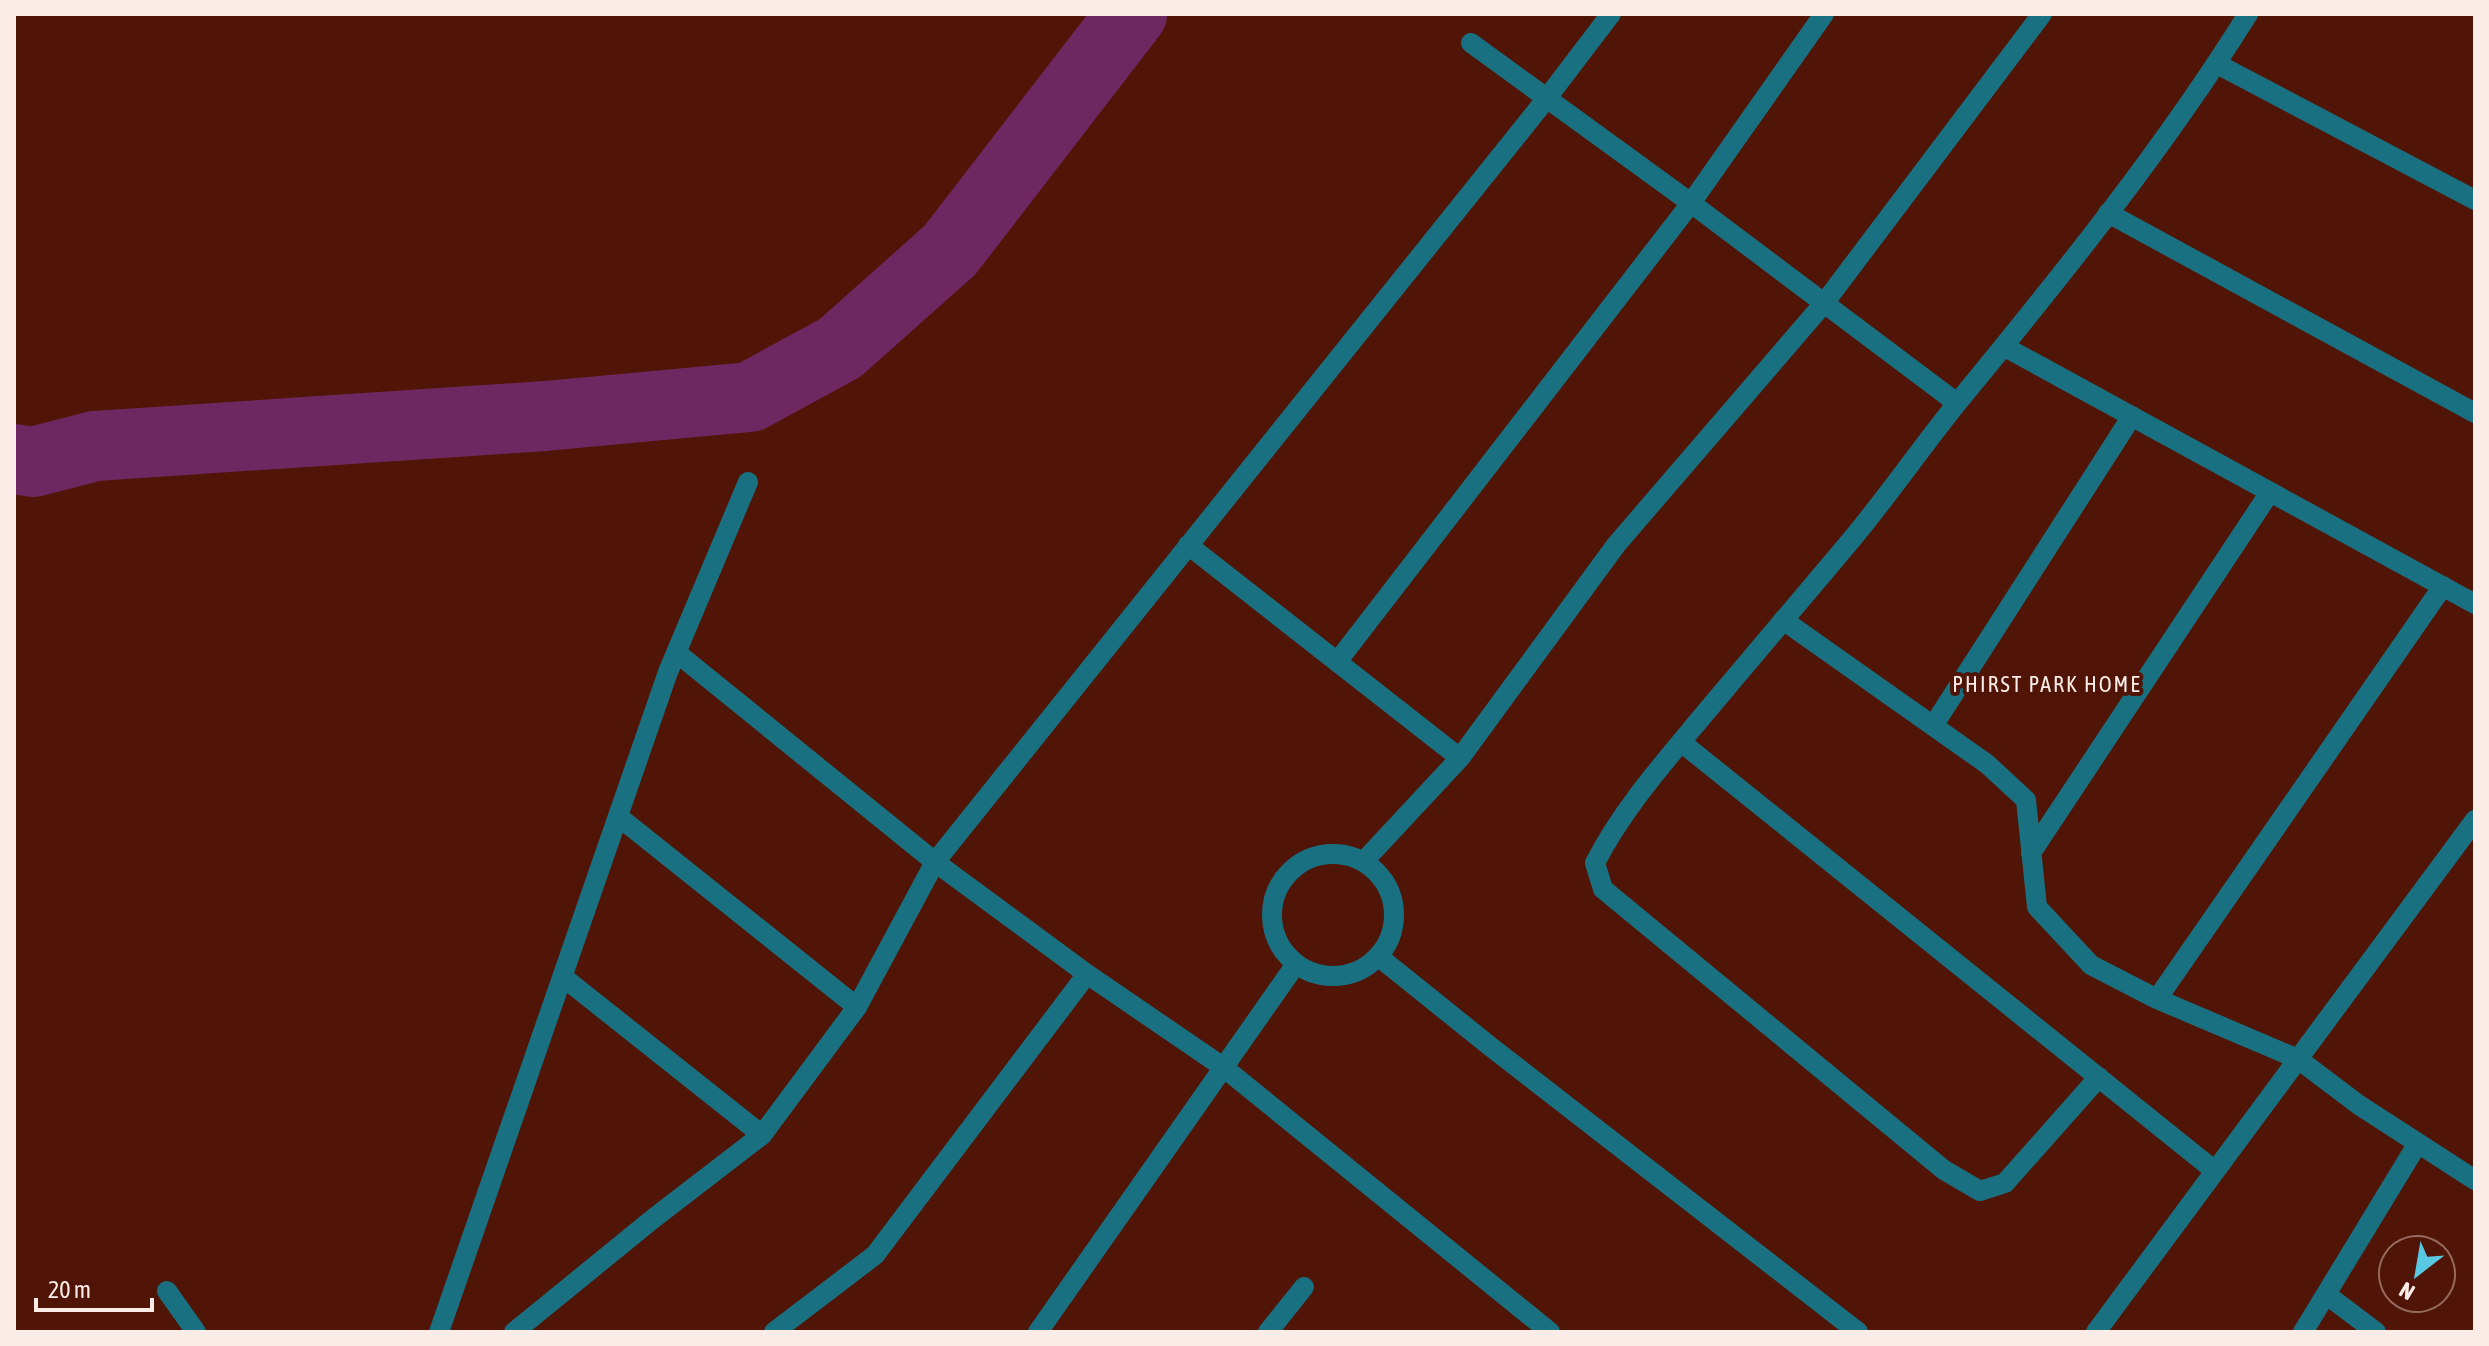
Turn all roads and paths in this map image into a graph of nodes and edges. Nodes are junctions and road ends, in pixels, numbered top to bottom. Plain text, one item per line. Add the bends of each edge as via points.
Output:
1 (1611, 14) edge
2 (1824, 14) edge
3 (2042, 14) edge
4 (2248, 14) edge
5 (1471, 43) dead end
6 (2217, 64) junction
7 (1547, 98) junction
8 (2475, 200) edge
9 (1691, 203) junction
10 (2108, 213) junction
11 (1825, 302) junction
12 (2005, 347) junction
13 (1957, 403) junction
14 (2475, 413) edge
15 (2132, 416) junction
16 (748, 482) dead end
17 (2270, 492) junction
18 (1188, 545) junction
19 (2443, 586) junction
20 (2475, 604) edge
21 (1783, 620) junction
22 (677, 653) junction
23 (1337, 662) junction
24 (1933, 726) junction
25 (1681, 742) junction
26 (1460, 758) junction
27 (619, 817) junction
28 (2475, 820) edge
29 (2031, 853) junction
30 (1364, 861) junction
31 (935, 862) junction
32 (1379, 957) junction
33 (1296, 964) junction
34 (1087, 974) junction
35 (563, 977) junction
36 (2157, 999) junction
37 (857, 1007) junction
38 (2298, 1059) junction
39 (1223, 1067) junction
40 (2099, 1077) junction
41 (762, 1135) junction
42 (2418, 1143) junction
43 (2215, 1171) junction
44 (2475, 1180) edge
45 (1304, 1287) dead end
46 (167, 1291) dead end
47 (2327, 1295) junction
48 (196, 1332) edge
49 (439, 1332) edge
50 (514, 1332) edge
51 (774, 1332) edge
52 (1038, 1332) edge
53 (1268, 1332) edge
54 (1550, 1332) edge
55 (1858, 1332) edge
56 (2096, 1332) edge
57 (2303, 1332) edge
58 (2376, 1332) edge

1 - 7 street
2 - 9 street
3 - 11 street
4 - 6 street
5 - 7 street
6 - 8 street
6 - 10 street
7 - 9 street
7 - 18 street
9 - 11 street
9 - 23 street
10 - 12 street
10 - 14 street
11 - 13 street
11 - 26 street via 1616,545
12 - 13 street
12 - 15 street
13 - 21 street
15 - 17 street
15 - 24 street
16 - 22 street
17 - 19 street
17 - 29 street
18 - 23 street
18 - 31 street
19 - 20 street
19 - 36 street
21 - 24 street
21 - 25 street
22 - 27 street
22 - 31 street
23 - 26 street
24 - 29 street via 2026,800
25 - 40 street
25 - 40 street via 1609,836 1595,863 1603,889 1944,1170 1980,1191 2005,1183
26 - 30 street
27 - 35 street
27 - 37 street
28 - 38 street
29 - 36 street via 2037,907 2091,965
30 - 32 street via 1389,888 1394,924
30 - 33 street via 1328,852 1293,866 1273,898 1274,935
31 - 34 street
31 - 37 street
32 - 33 street via 1354,973 1324,976
32 - 55 street
33 - 39 street
34 - 39 street
34 - 51 street via 875,1255
35 - 41 street
35 - 49 street
36 - 38 street
37 - 41 street
38 - 42 street
38 - 43 street
39 - 52 street
39 - 54 street
40 - 43 street
41 - 50 street
42 - 44 street
42 - 47 street
43 - 56 street
45 - 53 street
46 - 48 street
47 - 57 street
47 - 58 street

